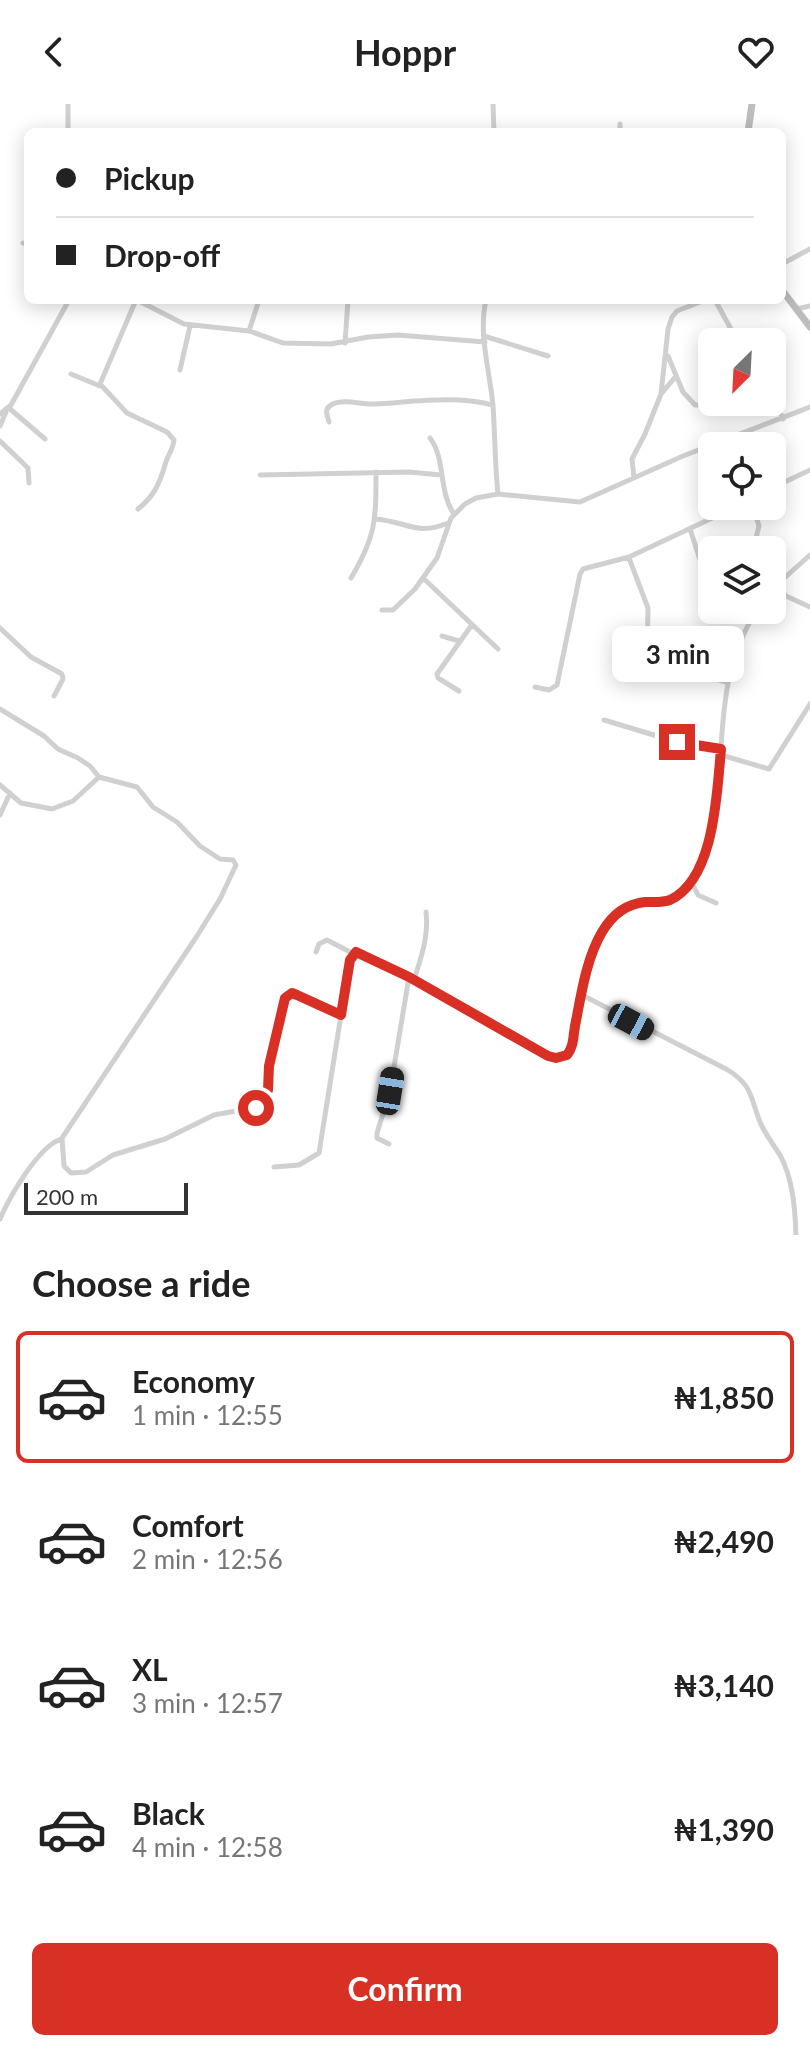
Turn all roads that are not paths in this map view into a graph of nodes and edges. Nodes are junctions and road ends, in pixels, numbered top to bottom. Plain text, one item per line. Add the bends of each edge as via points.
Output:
1 (68, 104) edge
2 (493, 104) edge
3 (752, 104) edge
4 (620, 124) dead end
5 (68, 128) edge
6 (494, 128) edge
7 (620, 128) edge
8 (749, 128) edge
9 (810, 249) edge
10 (786, 262) edge
11 (786, 295) edge
12 (67, 304) edge
13 (134, 304) edge
14 (144, 304) edge
15 (258, 304) edge
16 (348, 304) edge
17 (485, 304) edge
18 (695, 304) edge
19 (717, 304) edge
20 (810, 306) edge
21 (796, 309) junction
22 (190, 326) junction
23 (810, 327) edge
24 (730, 328) edge
25 (249, 331) junction
26 (485, 339) junction
27 (345, 343) junction
28 (667, 355) junction
29 (548, 356) dead end
30 (180, 370) dead end
31 (71, 374) dead end
32 (676, 376) junction
33 (105, 388) junction
34 (661, 394) junction
35 (493, 405) junction
36 (698, 405) edge
37 (810, 407) edge
38 (5, 411) edge
39 (782, 416) edge
40 (783, 419) junction
41 (329, 422) dead end
42 (0, 426) edge
43 (430, 438) dead end
44 (45, 439) dead end
45 (0, 441) edge
46 (810, 470) edge
47 (376, 472) junction
48 (260, 475) dead end
49 (441, 475) junction
50 (634, 478) junction
51 (786, 481) edge
52 (29, 483) dead end
53 (498, 494) junction
54 (138, 509) dead end
55 (454, 514) junction
56 (376, 519) junction
57 (709, 520) edge
58 (449, 522) junction
59 (690, 529) junction
60 (698, 554) edge
61 (810, 555) edge
62 (629, 557) junction
63 (786, 576) edge
64 (351, 578) dead end
65 (423, 578) junction
66 (786, 596) edge
67 (810, 607) edge
68 (382, 610) dead end
69 (750, 624) edge
70 (471, 626) junction
71 (0, 628) edge
72 (442, 636) dead end
73 (459, 641) junction
74 (616, 648) dead end
75 (498, 649) dead end
76 (647, 657) junction
77 (727, 682) junction
78 (535, 687) dead end
79 (459, 691) dead end
80 (54, 696) dead end
81 (810, 704) edge
82 (0, 709) edge
83 (604, 720) dead end
84 (721, 752) junction
85 (99, 777) junction
86 (0, 785) edge
87 (10, 792) junction
88 (0, 815) edge
89 (691, 880) junction
90 (716, 903) dead end
91 (426, 912) dead end
92 (316, 952) dead end
93 (354, 954) junction
94 (412, 979) junction
95 (582, 995) junction
96 (341, 1015) junction
97 (62, 1138) junction
98 (389, 1144) dead end
99 (274, 1167) dead end
100 (0, 1219) edge
101 (796, 1235) edge

1 - 5 street
2 - 6 street
3 - 8 main road
4 - 7 street
9 - 10 street
11 - 21 main road
12 - 38 street
13 - 33 street via 100,384
14 - 22 street
15 - 25 street
16 - 27 street
17 - 26 street
18 - 28 street via 672,317
19 - 24 street
20 - 21 street
21 - 23 main road
22 - 25 street
22 - 30 street
25 - 27 street via 283,343
26 - 27 street via 398,335
26 - 29 street
26 - 35 street
28 - 32 street
28 - 34 street
31 - 33 street
32 - 34 street
32 - 36 street via 683,392
33 - 54 street via 127,413 174,440 155,494
34 - 50 street via 632,459
35 - 41 street via 430,400 333,404 326,414
35 - 53 street
37 - 40 street
38 - 42 street
38 - 44 street
39 - 40 street
40 - 50 street
43 - 49 street
45 - 52 street via 28,468
46 - 51 street
47 - 48 street
47 - 49 street
47 - 56 street
49 - 55 street
50 - 53 street via 580,502
53 - 55 street via 476,498
55 - 58 street
56 - 58 street via 421,530
56 - 64 street
57 - 59 street
58 - 65 street via 437,558
59 - 60 street
59 - 62 street
61 - 63 street
62 - 76 street via 648,608
62 - 78 street via 583,569 557,685 549,690
65 - 68 street via 400,605
65 - 70 street
66 - 67 street
69 - 77 street
70 - 73 street
70 - 75 street
71 - 80 street via 31,657 62,674
72 - 73 street
73 - 79 street via 437,674
74 - 76 street
76 - 77 street
77 - 84 street
81 - 84 street via 769,769
82 - 85 street
83 - 84 street
84 - 89 street via 711,836
85 - 87 street via 73,801 52,809 21,803
85 - 97 street via 137,787 200,846 236,865 204,925
86 - 87 street
87 - 88 street
89 - 90 street via 698,895
89 - 95 street via 669,900 631,904 611,920 595,949
91 - 94 street via 423,951
92 - 93 street via 327,940
93 - 94 street
93 - 96 street
94 - 95 street via 556,1058 571,1051
94 - 98 street via 377,1133
95 - 101 street via 728,1070 746,1085 791,1186
96 - 97 street via 287,995 268,1090 256,1108 214,1115 81,1173 64,1166
96 - 99 street via 319,1153 299,1165
97 - 100 street via 47,1146 20,1180

